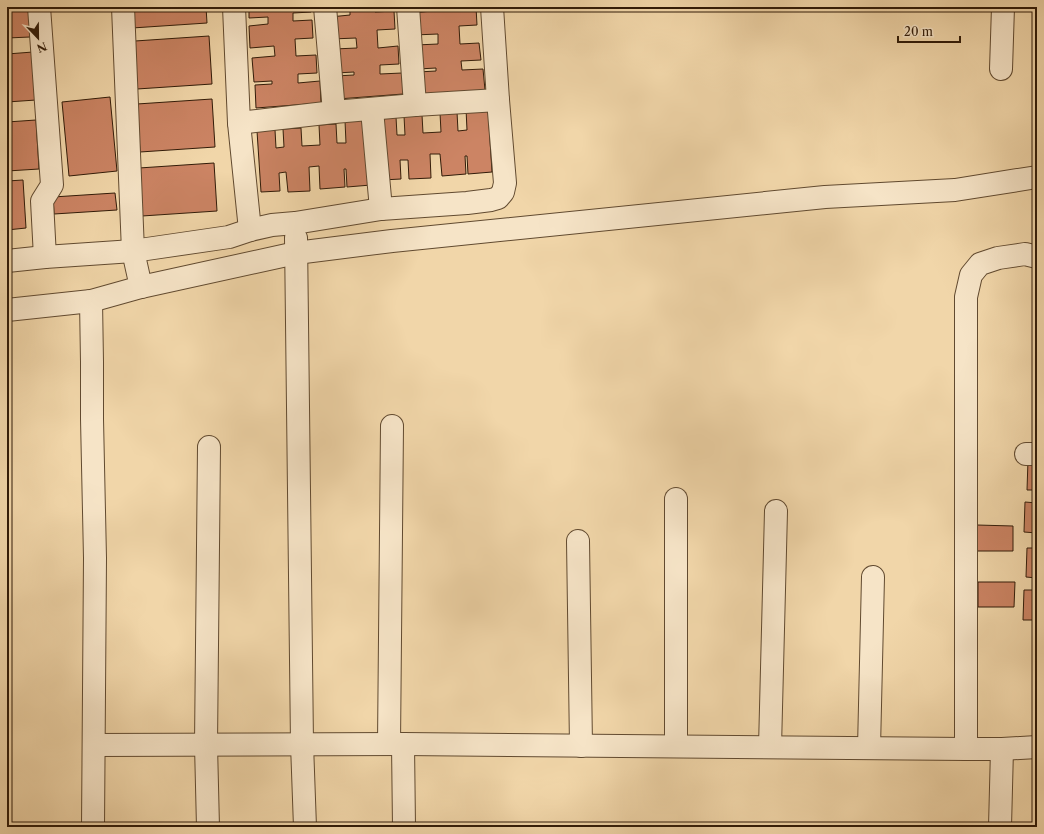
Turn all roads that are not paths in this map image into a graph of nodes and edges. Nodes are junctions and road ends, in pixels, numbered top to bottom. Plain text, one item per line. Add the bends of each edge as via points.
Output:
1 (39, 7) edge
2 (123, 7) edge
3 (234, 7) edge
4 (326, 7) edge
5 (408, 7) edge
6 (492, 7) edge
7 (1003, 7) edge
8 (1001, 69) dead end
9 (498, 100) junction
10 (415, 105) junction
11 (372, 110) junction
12 (334, 112) junction
13 (239, 123) junction
14 (1037, 177) edge
15 (381, 209) junction
16 (295, 223) junction
17 (250, 230) junction
18 (133, 251) junction
19 (296, 253) junction
20 (45, 257) junction
21 (1037, 257) edge
22 (7, 261) edge
23 (141, 287) junction
24 (91, 301) junction
25 (7, 310) edge
26 (392, 426) dead end
27 (209, 447) dead end
28 (676, 499) dead end
29 (776, 511) dead end
30 (578, 541) dead end
31 (873, 577) dead end
32 (302, 744) junction
33 (396, 744) junction
34 (94, 745) junction
35 (206, 745) junction
36 (581, 746) junction
37 (676, 746) junction
38 (770, 747) junction
39 (1037, 747) edge
40 (869, 748) junction
41 (966, 749) junction
42 (1002, 749) junction
43 (93, 827) edge
44 (208, 827) edge
45 (305, 827) edge
46 (404, 827) edge
47 (1000, 827) edge

1 - 20 street via 52,185 42,201
2 - 18 street
3 - 13 street
4 - 12 street
5 - 10 street
6 - 9 street
7 - 8 street
9 - 10 street
9 - 15 street via 505,183 498,198 467,203
10 - 11 street
11 - 12 street
11 - 15 street
12 - 13 street
13 - 17 street
14 - 19 street via 955,190 825,197
15 - 16 street
16 - 17 street
16 - 19 street
17 - 18 street via 229,237
18 - 20 street
18 - 23 street
19 - 23 street
19 - 32 street
20 - 22 street
21 - 41 street via 1025,254 980,264 971,275 966,297
23 - 24 street
24 - 25 street
24 - 34 street via 95,558
26 - 33 street
27 - 35 street
28 - 37 street
29 - 38 street
30 - 36 street
31 - 40 street
32 - 33 street
32 - 35 street
32 - 45 street
33 - 36 street
33 - 46 street
34 - 35 street
34 - 43 street
35 - 44 street
36 - 37 street
37 - 38 street
38 - 40 street
39 - 42 street
40 - 41 street
41 - 42 street
42 - 47 street

